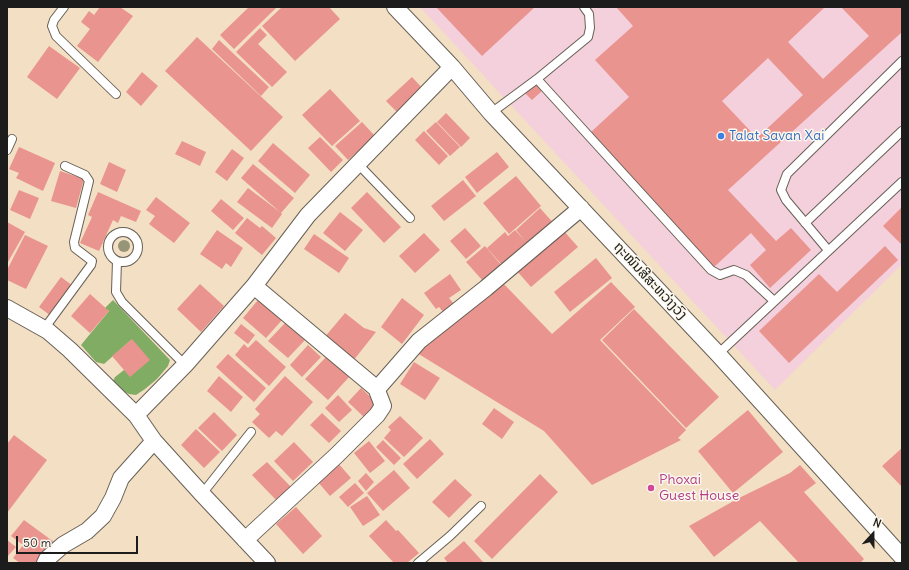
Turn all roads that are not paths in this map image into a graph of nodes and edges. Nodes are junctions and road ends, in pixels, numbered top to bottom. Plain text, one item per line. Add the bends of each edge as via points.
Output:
1 (64, 7) edge
2 (395, 7) edge
3 (584, 7) edge
4 (902, 61) edge
5 (452, 67) junction
6 (537, 79) junction
7 (116, 94) dead end
8 (491, 113) junction
9 (902, 131) edge
10 (12, 139) dead end
11 (7, 150) edge
12 (358, 164) junction
13 (65, 166) dead end
14 (902, 182) edge
15 (581, 208) junction
16 (410, 218) dead end
17 (805, 223) junction
18 (828, 250) junction
19 (117, 261) dead end
20 (254, 286) junction
21 (774, 301) junction
22 (7, 308) edge
23 (44, 329) junction
24 (718, 354) junction
25 (184, 366) junction
26 (378, 388) junction
27 (136, 415) junction
28 (252, 432) dead end
29 (154, 441) junction
30 (202, 494) junction
31 (481, 506) dead end
32 (245, 540) junction
33 (902, 557) edge
34 (45, 563) edge
35 (267, 563) edge
36 (418, 563) edge

1 - 7 lane via 52,26 56,36
2 - 5 street, ຖະໜົນສີສະຫວ່າງວົງ
3 - 6 lane via 589,14 588,37
4 - 17 lane via 787,174 781,190
5 - 8 street, ຖະໜົນສີສະຫວ່າງວົງ
5 - 12 street
6 - 8 lane
6 - 21 lane via 710,270 720,275 734,270 746,275
8 - 15 street, ຖະໜົນສີສະຫວ່າງວົງ
9 - 17 lane
10 - 11 lane
12 - 16 lane
12 - 20 street via 308,215
13 - 23 lane via 86,175 88,181 74,242 75,248 92,261
14 - 18 lane
15 - 24 street, ຖະໜົນສີສະຫວ່າງວົງ
15 - 26 street via 419,341
17 - 18 lane
18 - 21 lane
19 - 25 lane via 116,292 122,302
20 - 25 street
20 - 26 street
21 - 24 lane
22 - 23 street
23 - 27 street via 70,350
24 - 33 street, ຖະໜົນສີສະຫວ່າງວົງ
25 - 27 street
26 - 32 street via 383,406 377,415
27 - 29 street
28 - 30 lane
29 - 30 street
29 - 34 street via 121,478 103,516 87,531 63,545
30 - 32 street
31 - 36 lane
32 - 35 street

